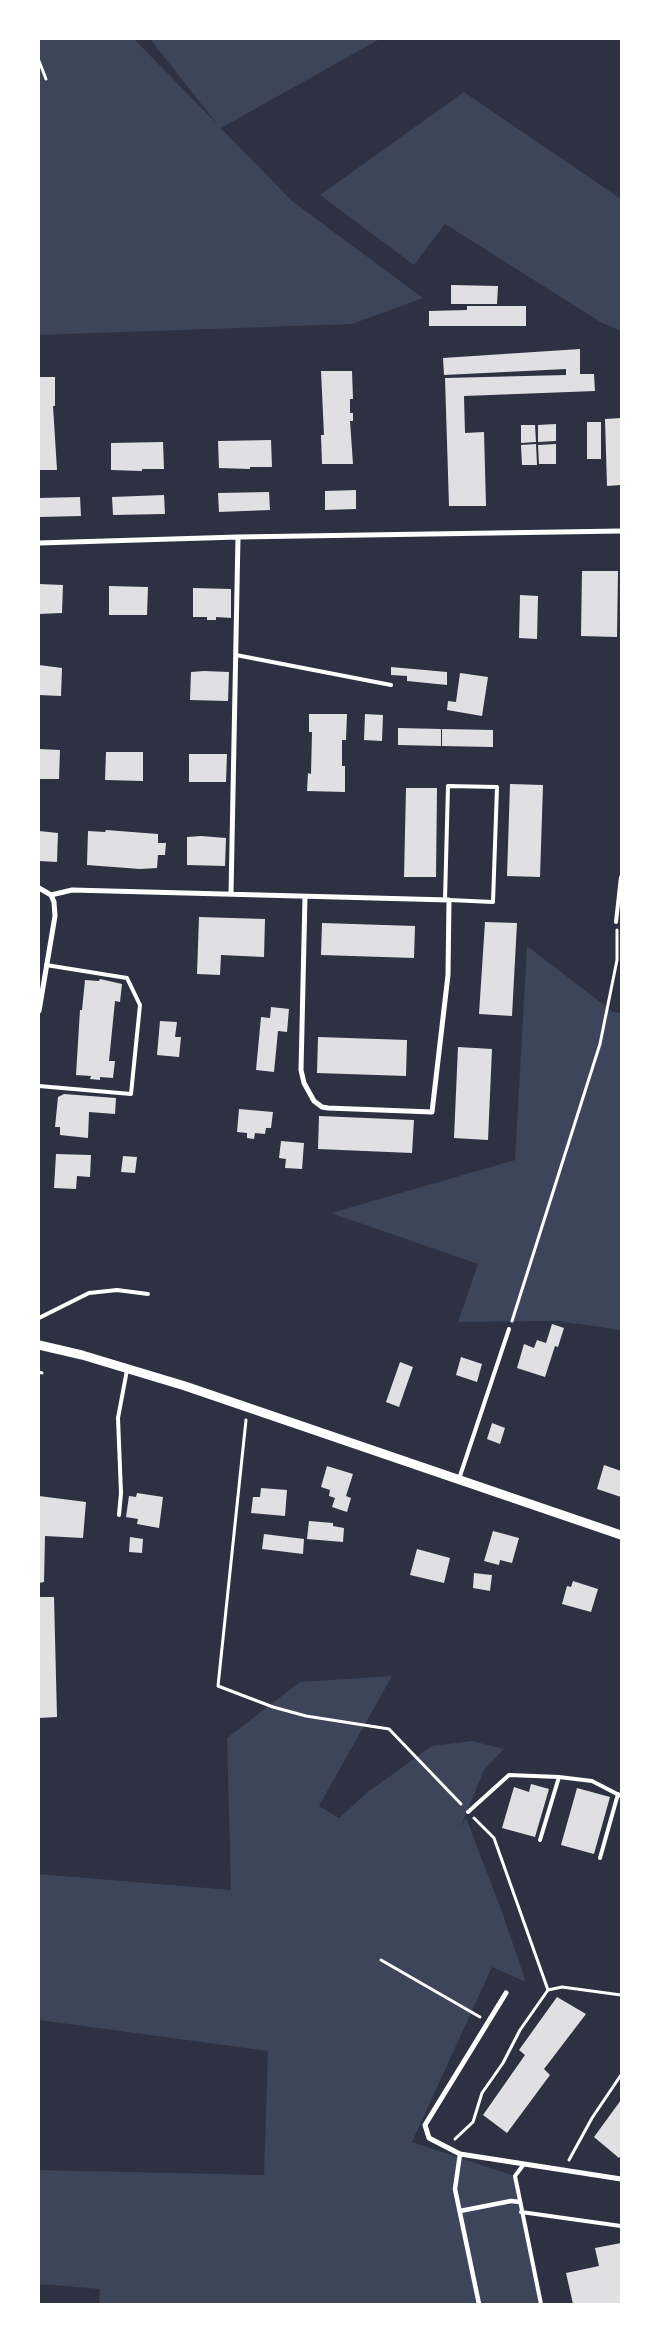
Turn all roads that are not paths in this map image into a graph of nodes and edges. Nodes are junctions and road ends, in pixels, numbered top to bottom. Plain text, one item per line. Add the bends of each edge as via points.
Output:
1 (621, 531) edge
2 (238, 537) junction
3 (39, 543) edge
4 (236, 655) junction
5 (391, 685) dead end
6 (621, 877) edge
7 (39, 888) edge
8 (231, 894) junction
9 (51, 896) junction
10 (304, 897) junction
11 (447, 900) junction
12 (616, 922) road end
13 (46, 965) junction
14 (42, 974) edge
15 (39, 1011) edge
16 (39, 1086) edge
17 (148, 1294) dead end
18 (39, 1318) edge
19 (509, 1329) road end
20 (39, 1345) edge
21 (128, 1368) junction
22 (459, 1480) junction
23 (119, 1515) dead end
24 (621, 1535) edge
25 (559, 1777) junction
26 (620, 1796) edge
27 (468, 1812) road end
28 (540, 1840) dead end
29 (600, 1858) dead end
30 (506, 1993) dead end
31 (460, 2154) junction
32 (524, 2164) junction
33 (621, 2179) edge
34 (520, 2202) junction
35 (460, 2211) junction
36 (521, 2212) junction
37 (621, 2226) edge
38 (479, 2304) edge
39 (540, 2304) edge

1 - 2 street
2 - 3 street
2 - 4 street
4 - 5 lane
4 - 8 street
6 - 12 lane
7 - 9 street
8 - 9 street via 72,890
8 - 10 street
9 - 13 street via 55,916
10 - 11 street
10 - 11 street via 301,1070 314,1101 328,1108 432,1112 448,975
11 - 11 lane via 448,786 497,787 493,902
13 - 14 street
13 - 16 lane via 127,978 140,1005 131,1094
14 - 15 street
17 - 18 lane via 117,1290 89,1294
19 - 22 lane
20 - 21 street
21 - 22 street
21 - 23 lane via 118,1418
22 - 24 street
25 - 26 lane via 592,1781
25 - 27 lane via 509,1775
25 - 28 lane
26 - 29 lane
30 - 31 street via 425,2125 429,2138
31 - 32 street
31 - 35 street via 455,2189
32 - 33 street
32 - 34 lane via 515,2176
34 - 35 street
34 - 36 lane
35 - 38 street
36 - 37 lane
36 - 39 lane

